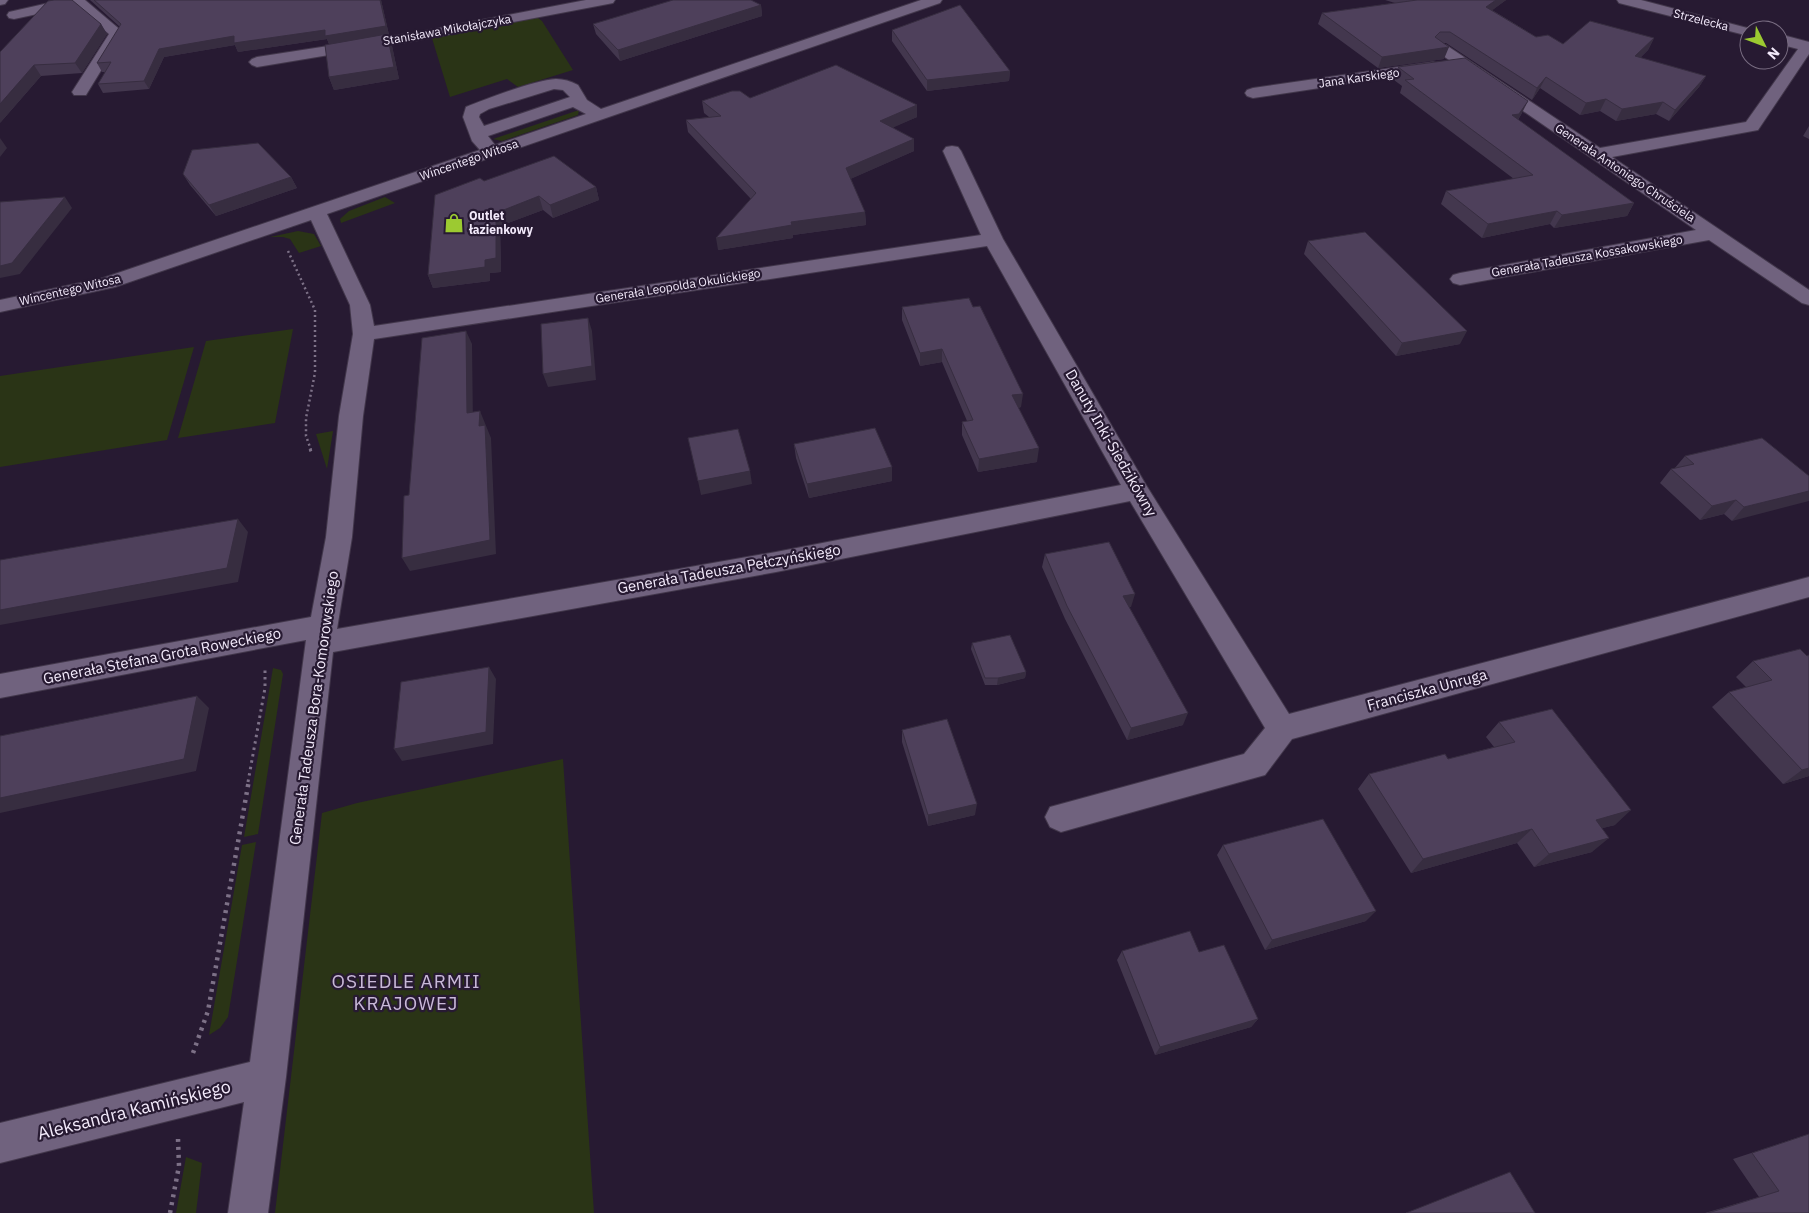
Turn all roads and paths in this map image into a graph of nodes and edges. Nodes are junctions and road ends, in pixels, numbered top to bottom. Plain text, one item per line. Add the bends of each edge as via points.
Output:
1 (79, 0) edge
2 (608, 0) edge
3 (935, 0) edge
4 (1624, 0) edge
5 (878, 3) dead end
6 (0, 6) edge
7 (896, 13) junction
8 (14, 15) junction
9 (0, 21) edge
10 (1739, 29) edge
11 (1789, 42) edge
12 (1808, 47) edge
13 (1441, 48) edge
14 (257, 62) dead end
15 (1464, 63) junction
16 (80, 92) dead end
17 (1254, 93) dead end
18 (588, 108) junction
19 (484, 142) junction
20 (952, 150) dead end
21 (1597, 154) junction
22 (317, 212) junction
23 (1713, 233) junction
24 (993, 238) junction
25 (288, 249) dead end
26 (1460, 279) dead end
27 (1809, 299) edge
28 (0, 306) edge
29 (364, 334) junction
30 (313, 456) dead end
31 (1137, 491) junction
32 (1809, 587) edge
33 (322, 634) junction
34 (265, 637) junction
35 (0, 686) edge
36 (1282, 729) junction
37 (1061, 817) dead end
38 (267, 1077) junction
39 (176, 1100) junction
40 (0, 1143) edge
41 (170, 1213) edge
42 (248, 1213) edge

1 - 8 street
1 - 16 street via 117,33
2 - 14 street, Stanisława Mikołajczyka via 419,36
3 - 7 street, Wincentego Witosa
4 - 10 street, Strzelecka
5 - 7 street
6 - 8 street via 16,7 18,12
7 - 18 street, Wincentego Witosa
8 - 9 street
11 - 12 street
12 - 21 street via 1752,126
13 - 15 street, Generała Antoniego Chruściela
15 - 17 street, Jana Karskiego
15 - 21 street, Generała Antoniego Chruściela
18 - 19 street, Wincentego Witosa
18 - 19 street via 571,102
18 - 19 street via 568,86 560,83 483,106 472,111 471,117
19 - 22 street, Wincentego Witosa
20 - 24 street, Danuty Inki-Siedzikówny
21 - 23 street, Generała Antoniego Chruściela
22 - 28 street, Wincentego Witosa via 108,283
22 - 29 street, Generała Tadeusza Bora-Komorowskiego via 360,305
23 - 26 street, Generała Tadeusza Kossakowskiego
23 - 27 street, Generała Antoniego Chruściela
24 - 29 street, Generała Leopolda Okulickiego
24 - 31 street, Danuty Inki-Siedzikówny
25 - 30 path via 316,310 315,373 306,418 306,436
29 - 33 street, Generała Tadeusza Bora-Komorowskiego via 351,416 339,537
31 - 33 street, Generała Tadeusza Pełczyńskiego via 776,562
31 - 36 street, Danuty Inki-Siedzikówny
32 - 36 street, Franciszka Unruga
33 - 34 street, Generała Stefana Grota Roweckiego
33 - 38 street, Generała Tadeusza Bora-Komorowskiego
34 - 35 street, Generała Stefana Grota Roweckiego
34 - 39 path via 265,688 208,1011
36 - 37 street via 1254,765
38 - 39 street, Aleksandra Kamińskiego
38 - 42 street, Generała Tadeusza Bora-Komorowskiego
39 - 40 street, Aleksandra Kamińskiego
39 - 41 path via 178,1166

